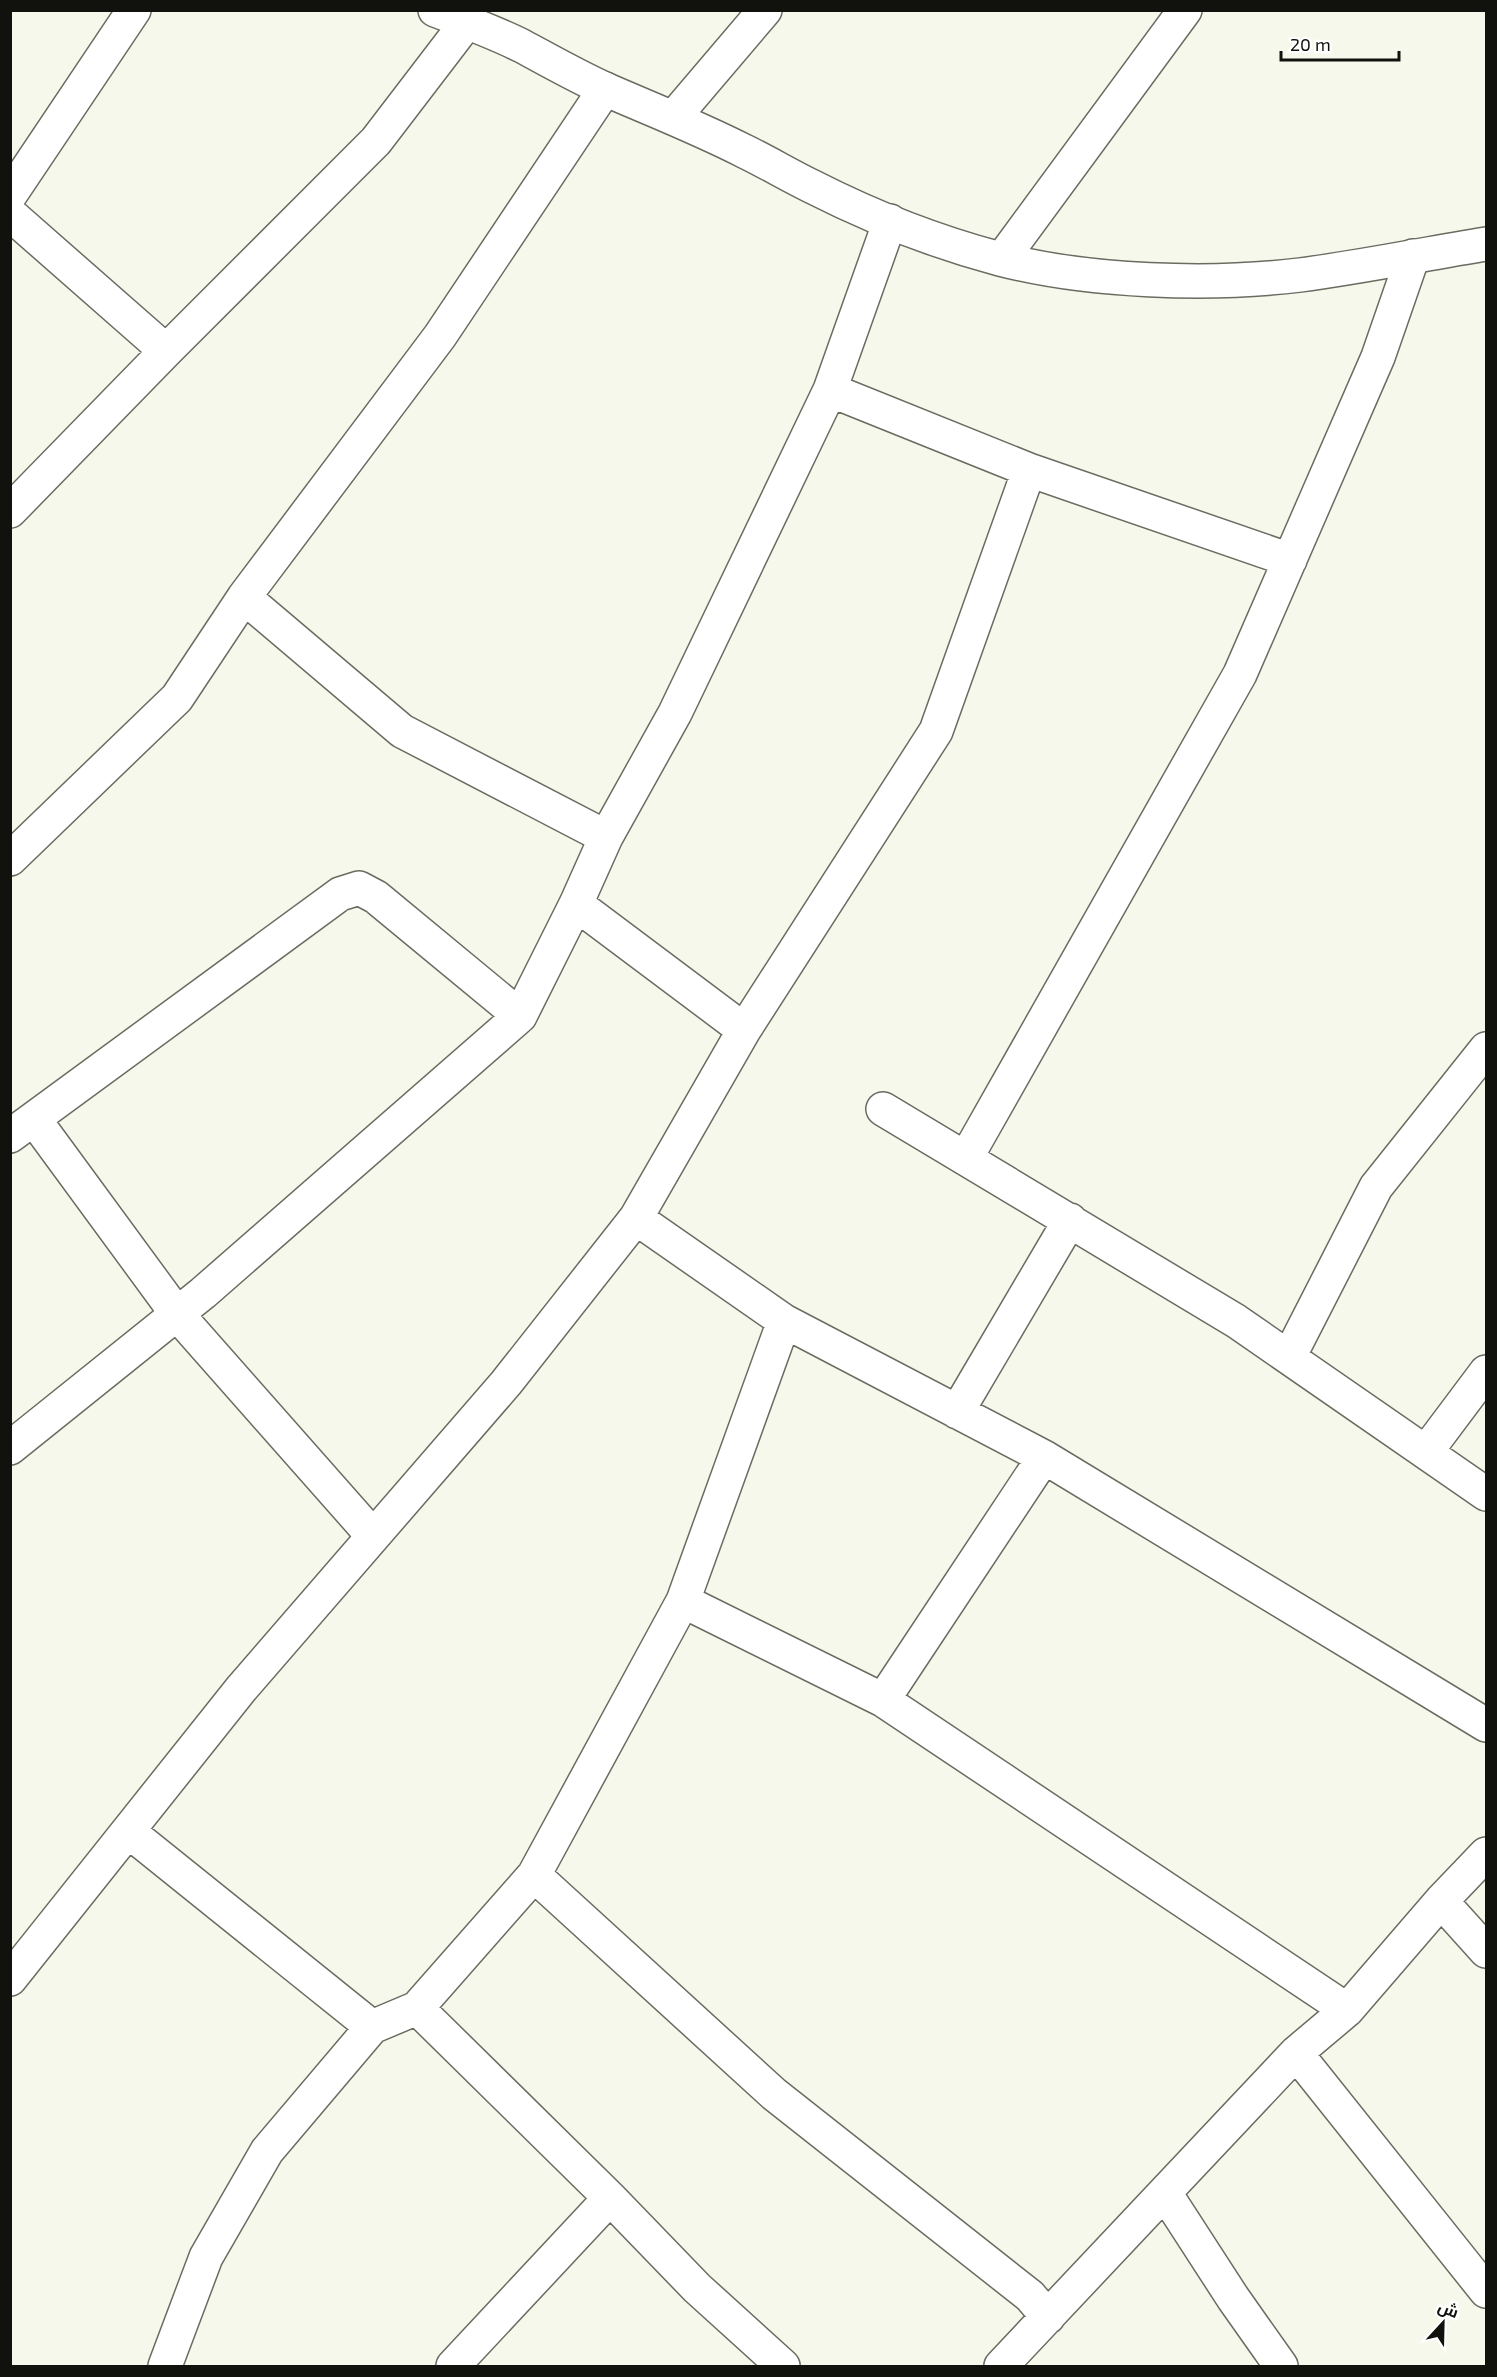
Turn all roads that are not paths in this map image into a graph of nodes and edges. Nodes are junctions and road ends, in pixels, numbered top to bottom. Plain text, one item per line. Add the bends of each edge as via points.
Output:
1 (134, 10) edge
2 (435, 10) edge
3 (765, 10) edge
4 (1185, 10) edge
5 (467, 22) junction
6 (604, 89) junction
7 (674, 117) junction
8 (10, 195) edge
9 (10, 214) edge
10 (890, 221) junction
11 (1486, 244) edge
12 (1413, 256) junction
13 (1002, 259) junction
14 (166, 351) junction
15 (830, 390) junction
16 (1029, 470) junction
17 (10, 511) edge
18 (1290, 560) junction
19 (244, 597) junction
20 (606, 837) junction
21 (10, 860) edge
22 (576, 904) junction
23 (520, 1016) junction
24 (744, 1030) junction
25 (1486, 1049) edge
26 (883, 1109) dead end
27 (22, 1127) edge
28 (966, 1158) junction
29 (636, 1218) junction
30 (1070, 1220) junction
31 (177, 1314) junction
32 (784, 1321) junction
33 (1288, 1357) junction
34 (1486, 1372) edge
35 (957, 1412) junction
36 (10, 1448) edge
37 (1426, 1452) junction
38 (1044, 1457) junction
39 (1486, 1494) edge
40 (373, 1536) junction
41 (683, 1601) junction
42 (883, 1700) junction
43 (1486, 1725) edge
44 (128, 1831) junction
45 (1486, 1854) edge
46 (534, 1875) junction
47 (1441, 1901) junction
48 (1486, 1951) edge
49 (10, 1979) edge
50 (417, 2008) junction
51 (1347, 2010) junction
52 (372, 2026) junction
53 (1296, 2053) junction
54 (1166, 2193) junction
55 (610, 2198) junction
56 (1486, 2291) edge
57 (1048, 2317) junction
58 (1003, 2366) edge
59 (165, 2367) edge
60 (453, 2367) edge
61 (783, 2367) edge
62 (1281, 2367) edge

1 - 8 street
2 - 5 street
3 - 7 street
4 - 13 street
5 - 6 street
5 - 14 street via 376,141
6 - 7 street
6 - 19 street via 440,336
7 - 10 street
9 - 14 street
10 - 13 street
10 - 15 street
11 - 12 street
12 - 13 street via 1297,275 1178,280 1060,270
12 - 18 street via 1378,357
14 - 17 street
15 - 16 street
15 - 20 street via 675,713
16 - 18 street
16 - 24 street via 936,730
18 - 28 street via 1240,674
19 - 20 street via 402,731
19 - 21 street via 177,698
20 - 22 street
22 - 23 street
22 - 24 street
23 - 27 street via 376,897 359,888 340,894
23 - 31 street
24 - 29 street
25 - 33 street via 1376,1187
26 - 28 street
27 - 31 street
28 - 30 street
29 - 32 street
29 - 40 street via 506,1383
30 - 33 street
30 - 35 street
31 - 36 street
31 - 40 street
32 - 35 street
32 - 41 street
33 - 37 street
34 - 37 street
35 - 38 street
37 - 39 street
38 - 42 street
38 - 43 street
40 - 44 street via 241,1689
41 - 42 street
41 - 46 street
42 - 51 street
44 - 49 street
44 - 52 street
45 - 47 street
46 - 50 street
46 - 57 street via 774,2094 1030,2296
47 - 48 street
47 - 51 street
50 - 52 street
50 - 55 street
51 - 53 street
52 - 59 street via 267,2151 206,2257
53 - 54 street
53 - 56 street
54 - 57 street
54 - 62 street
55 - 60 street
55 - 61 street via 697,2288
57 - 58 street

